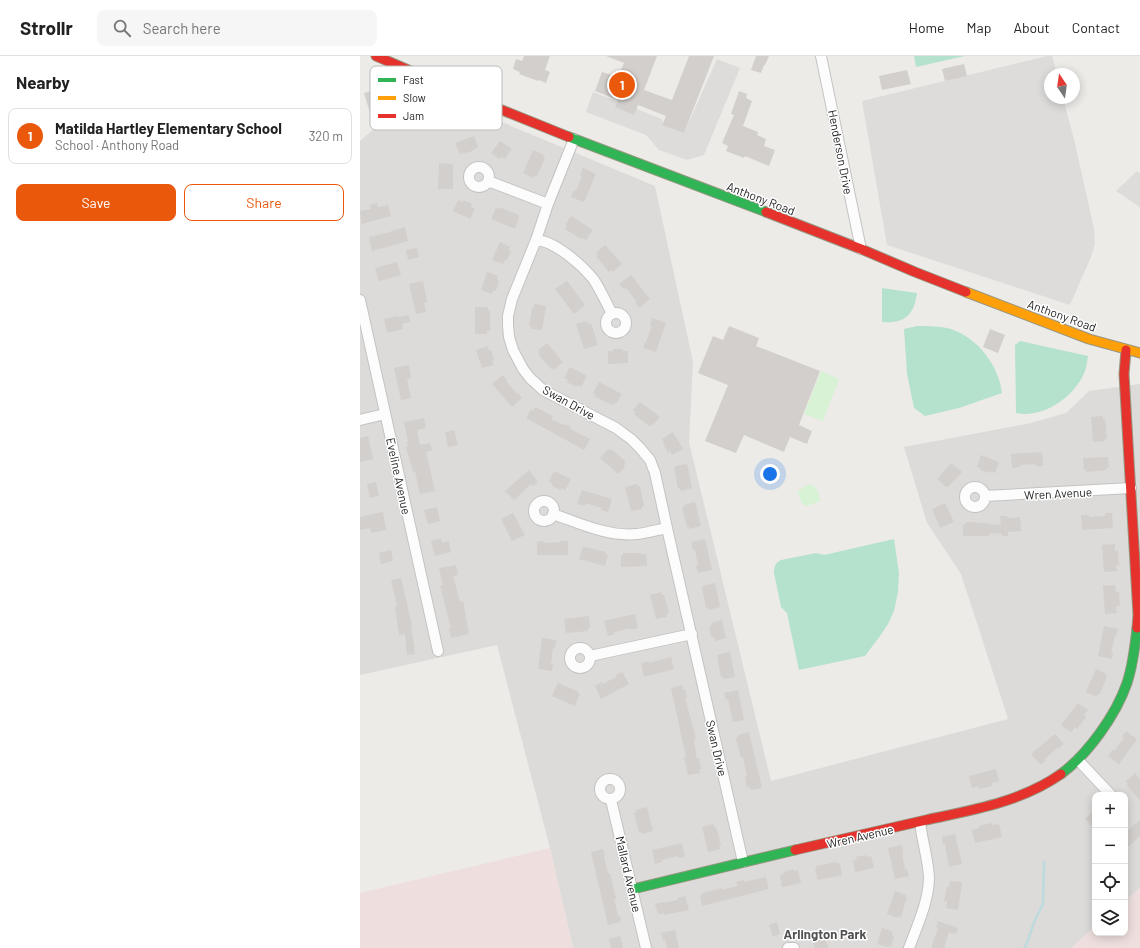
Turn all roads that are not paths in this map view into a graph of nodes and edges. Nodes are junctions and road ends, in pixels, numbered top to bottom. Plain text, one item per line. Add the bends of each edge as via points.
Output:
1 (376, 56) edge
2 (821, 56) edge
3 (399, 66) edge
4 (502, 110) edge
5 (574, 139) junction
6 (488, 181) dead end
7 (548, 204) junction
8 (536, 240) junction
9 (861, 249) junction
10 (360, 300) edge
11 (612, 314) dead end
12 (1126, 350) junction
13 (1140, 353) edge
14 (385, 414) junction
15 (360, 420) edge
16 (1131, 488) junction
17 (985, 496) dead end
18 (553, 514) dead end
19 (667, 528) junction
20 (692, 634) junction
21 (438, 651) dead end
22 (590, 656) dead end
23 (1078, 760) junction
24 (1108, 792) edge
25 (611, 800) dead end
26 (920, 822) junction
27 (743, 862) junction
28 (633, 889) junction
29 (646, 948) edge
30 (788, 948) edge
31 (794, 948) edge
32 (910, 948) edge

1 - 3 street, Anthony Road
2 - 9 street, Henderson Drive
4 - 5 street, Anthony Road
5 - 7 street, Swan Drive
5 - 9 street, Anthony Road
6 - 7 street
7 - 8 street, Swan Drive
8 - 11 street via 546,242 566,254 588,273
8 - 19 street, Swan Drive via 512,299 508,316 513,350 530,378 543,390 616,428 640,448 650,460 655,473
9 - 12 street, Anthony Road via 1064,330
10 - 14 street, Eveline Avenue
12 - 13 street, Anthony Road
12 - 16 street, Wren Avenue via 1124,374
14 - 15 street
14 - 21 street, Eveline Avenue
16 - 17 street, Wren Avenue
16 - 23 street, Wren Avenue via 1138,615 1135,650 1119,703 1106,725
18 - 19 street via 610,533 637,534
19 - 20 street, Swan Drive
20 - 22 street
20 - 27 street, Swan Drive
23 - 24 street
23 - 26 street, Wren Avenue via 1042,785 1013,799
25 - 28 street, Mallard Avenue
26 - 27 street, Wren Avenue
26 - 32 street via 928,890
27 - 28 street, Wren Avenue
28 - 29 street, Mallard Avenue
30 - 31 street

